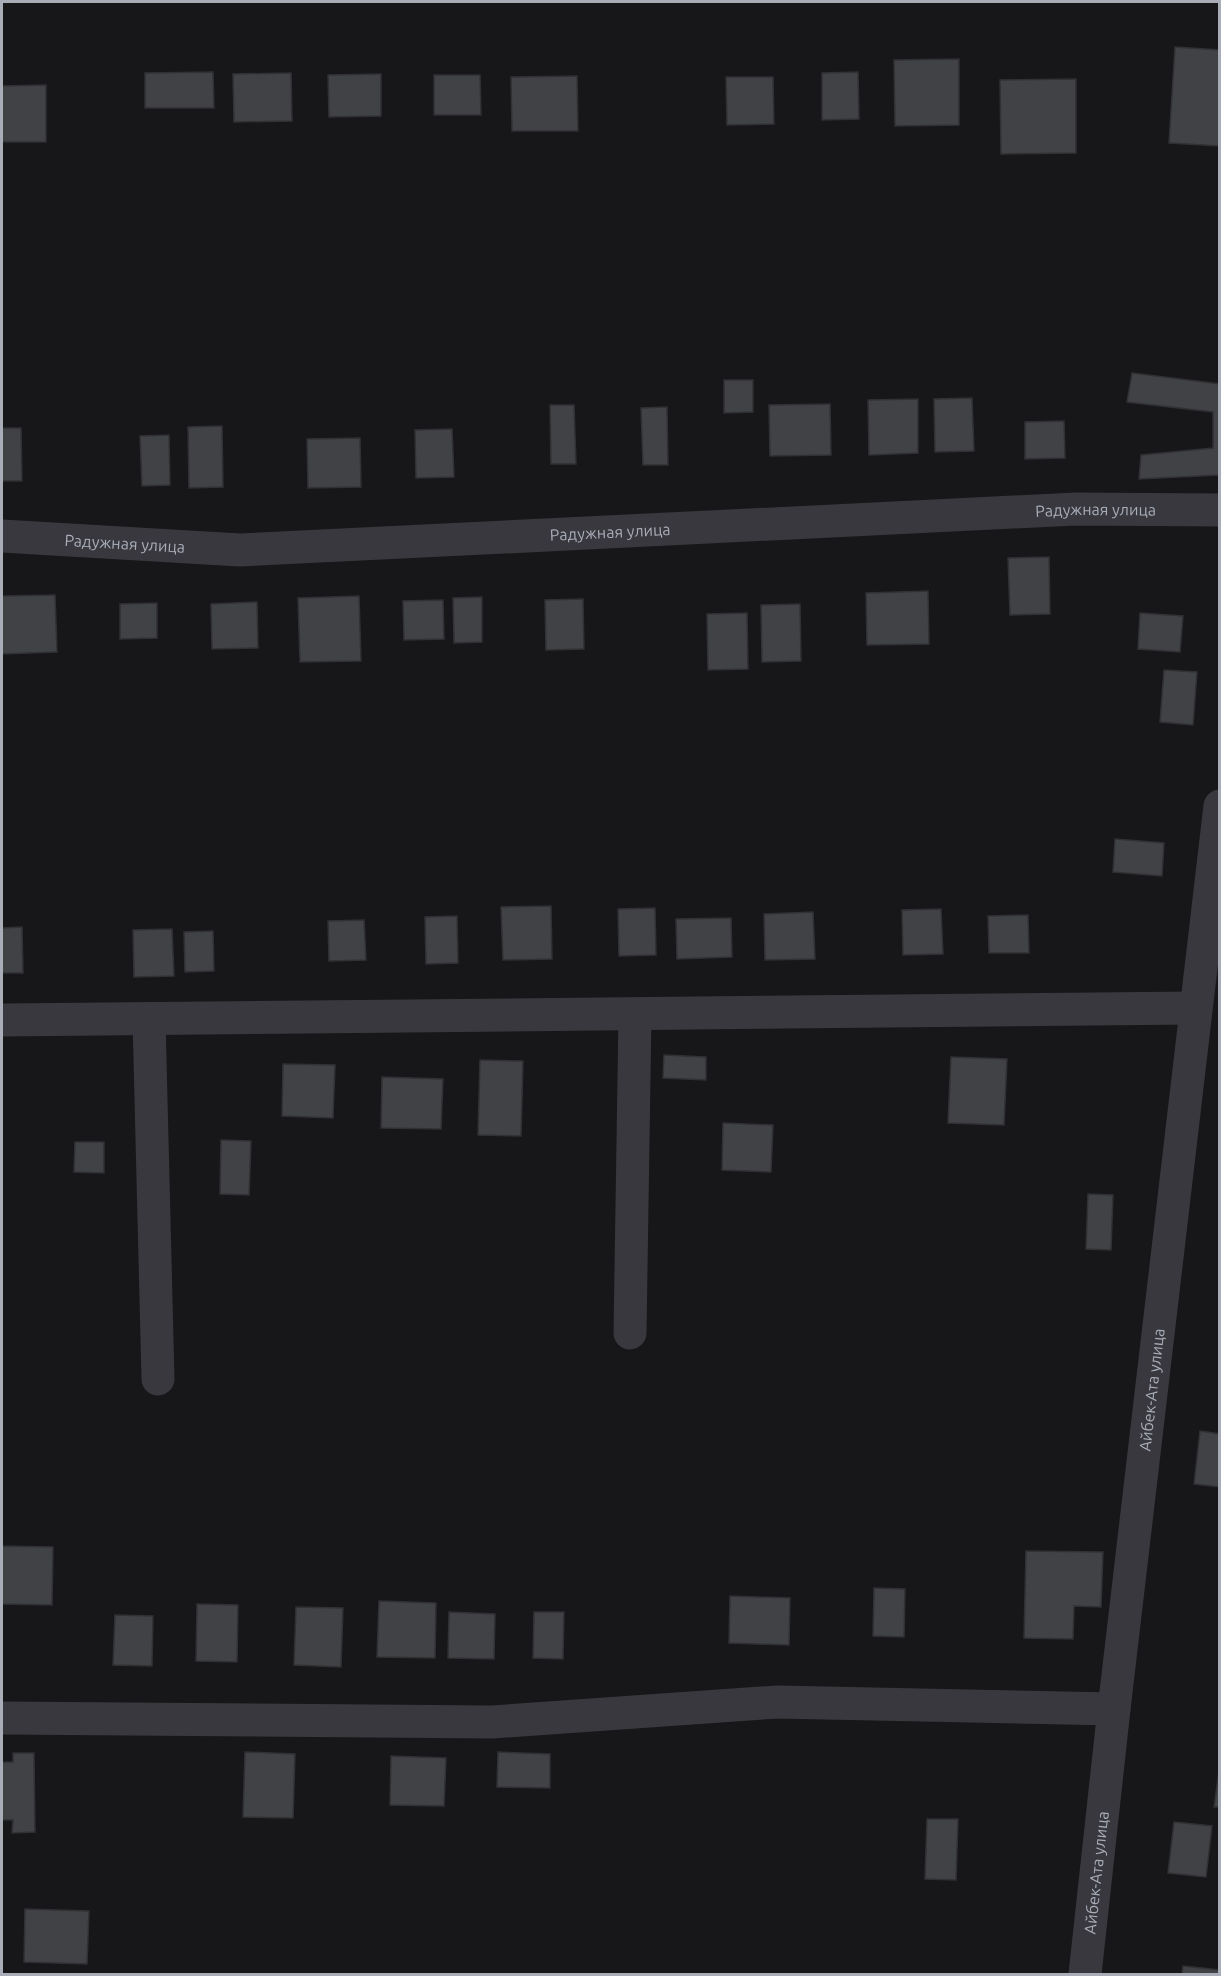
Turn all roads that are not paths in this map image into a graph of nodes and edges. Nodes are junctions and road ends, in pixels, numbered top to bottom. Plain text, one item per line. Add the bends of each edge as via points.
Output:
1 (1220, 510) edge
2 (2, 536) edge
3 (1220, 806) edge
4 (1195, 1008) junction
5 (635, 1014) junction
6 (149, 1018) junction
7 (2, 1020) edge
8 (630, 1333) dead end
9 (158, 1379) dead end
10 (1114, 1709) junction
11 (2, 1718) edge
12 (1085, 1974) edge

1 - 2 street, Радужная улица via 1076,509 240,550
3 - 4 street, Айбек-Ата улица
4 - 5 street
4 - 10 street, Айбек-Ата улица
5 - 6 street
5 - 8 street
6 - 7 street
6 - 9 street
10 - 11 street via 777,1702 492,1722
10 - 12 street, Айбек-Ата улица

